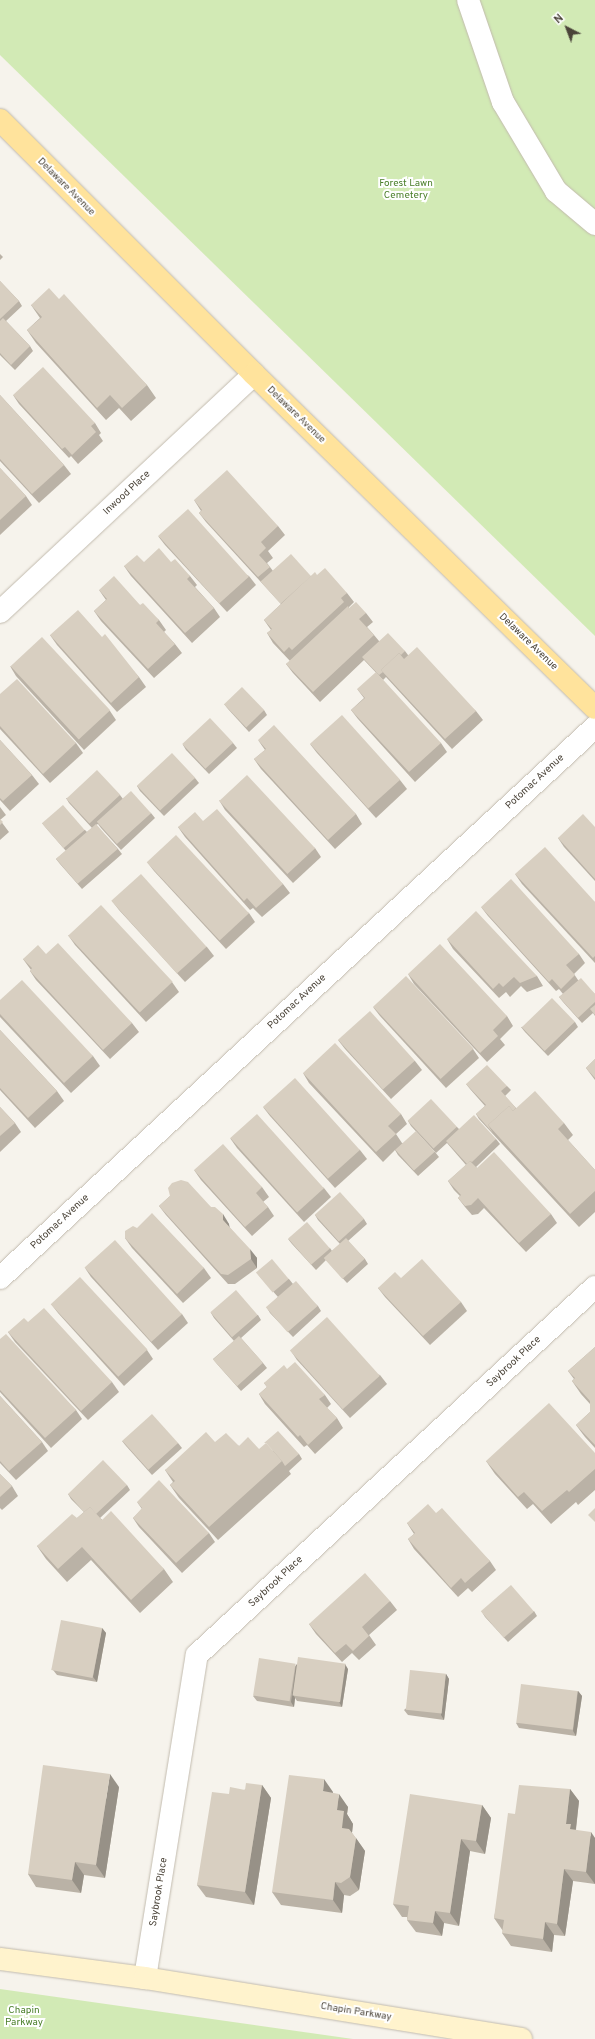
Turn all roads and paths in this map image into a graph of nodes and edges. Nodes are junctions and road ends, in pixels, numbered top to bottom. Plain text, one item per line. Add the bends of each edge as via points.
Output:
1 (468, 0) edge
2 (0, 120) edge
3 (595, 224) edge
4 (254, 374) junction
5 (0, 612) edge
6 (595, 708) edge
7 (595, 727) edge
8 (0, 1278) edge
9 (595, 1287) edge
10 (0, 1959) edge
11 (145, 1978) junction
12 (521, 2039) edge

1 - 3 street via 503,102 556,190
2 - 4 main road, Delaware Avenue
4 - 5 street, Inwood Place
4 - 6 main road, Delaware Avenue
7 - 8 street, Potomac Avenue
9 - 11 street, Saybrook Place via 197,1655
10 - 11 street, Chapin Parkway
11 - 12 street, Chapin Parkway

